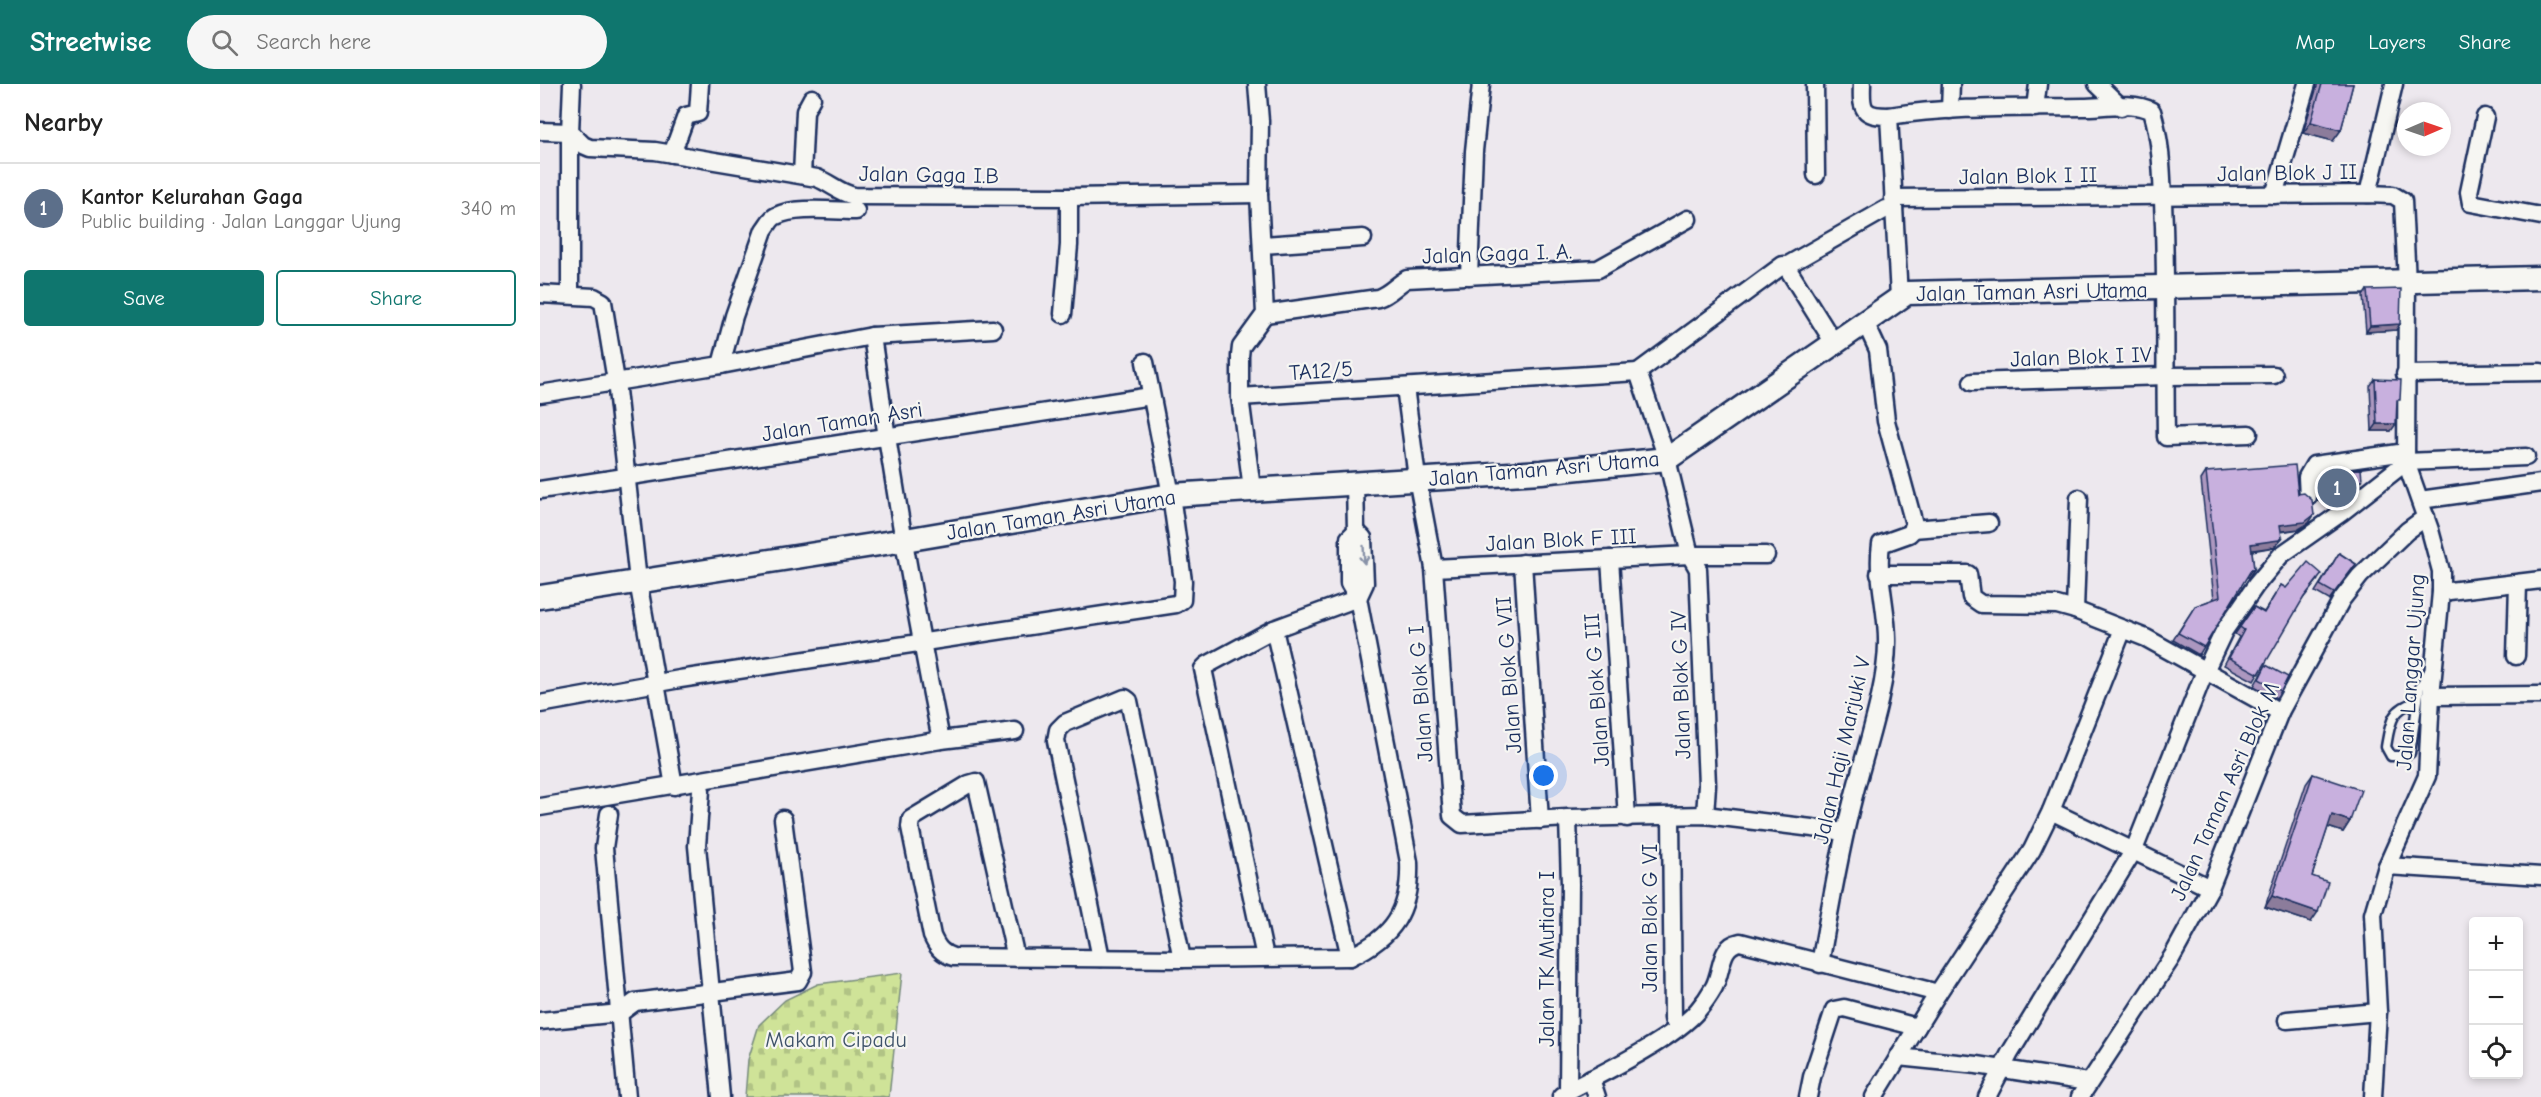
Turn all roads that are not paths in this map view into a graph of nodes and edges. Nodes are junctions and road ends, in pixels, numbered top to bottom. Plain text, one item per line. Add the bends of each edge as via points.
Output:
1 (572, 84) edge
2 (700, 84) edge
3 (1257, 84) edge
4 (1482, 84) edge
5 (1815, 84) edge
6 (1952, 84) edge
7 (2037, 84) edge
8 (2097, 84) edge
9 (2307, 84) edge
10 (2394, 84) edge
11 (1860, 85) edge
12 (812, 98) dead end
13 (2121, 107) junction
14 (2035, 108) junction
15 (1950, 110) junction
16 (1889, 116) junction
17 (2485, 117) dead end
18 (540, 131) edge
19 (570, 132) junction
20 (672, 154) junction
21 (801, 175) junction
22 (1816, 176) dead end
23 (1259, 194) junction
24 (2368, 194) junction
25 (2274, 195) junction
26 (2163, 196) junction
27 (1069, 197) junction
28 (1894, 204) junction
29 (2405, 207) joint
30 (856, 211) dead end
31 (2541, 216) edge
32 (1688, 219) dead end
33 (1363, 238) dead end
34 (1262, 245) junction
35 (1783, 266) junction
36 (1468, 276) junction
37 (2541, 278) edge
38 (2407, 282) junction
39 (2166, 287) junction
40 (540, 294) edge
41 (570, 295) junction
42 (1899, 297) junction
43 (1063, 314) dead end
44 (1265, 314) junction
45 (1865, 322) junction
46 (993, 329) dead end
47 (872, 336) junction
48 (1834, 343) junction
49 (1145, 362) dead end
50 (721, 365) junction
51 (1638, 372) junction
52 (2541, 372) edge
53 (2405, 374) junction
54 (2274, 375) dead end
55 (2166, 376) junction
56 (616, 381) junction
57 (1972, 382) dead end
58 (1405, 387) junction
59 (540, 394) edge
60 (1151, 396) junction
61 (1240, 397) junction
62 (2249, 434) dead end
63 (886, 436) junction
64 (2406, 457) junction
65 (2526, 457) dead end
66 (1669, 466) junction
67 (628, 477) junction
68 (1410, 479) junction
69 (1355, 482) junction
70 (2541, 483) edge
71 (1252, 489) junction
72 (540, 490) edge
73 (1171, 495) junction
74 (2308, 497) edge
75 (2079, 498) dead end
76 (2420, 500) junction
77 (2426, 518) junction
78 (1989, 523) dead end
79 (1913, 529) junction
80 (905, 540) junction
81 (1690, 555) junction
82 (1766, 555) dead end
83 (1610, 559) junction
84 (1523, 563) junction
85 (1434, 568) junction
86 (1879, 574) junction
87 (2541, 580) edge
88 (638, 581) junction
89 (2518, 583) junction
90 (2441, 592) junction
91 (540, 597) edge
92 (1358, 598) junction
93 (2075, 610) junction
94 (1274, 629) junction
95 (2123, 629) junction
96 (921, 643) junction
97 (2516, 656) dead end
98 (2205, 671) junction
99 (657, 682) junction
100 (2541, 695) edge
101 (2424, 699) junction
102 (540, 704) edge
103 (2280, 712) junction
104 (1015, 731) dead end
105 (941, 740) junction
106 (674, 786) junction
107 (701, 790) dead end
108 (540, 807) edge
109 (2051, 812) junction
110 (609, 814) dead end
111 (1705, 815) junction
112 (1671, 816) junction
113 (1568, 818) junction
114 (1627, 818) junction
115 (783, 819) dead end
116 (1540, 820) junction
117 (1845, 832) junction
118 (2134, 850) junction
119 (2384, 874) junction
120 (2541, 876) edge
121 (2210, 888) junction
122 (1265, 957) junction
123 (1350, 957) junction
124 (1016, 958) junction
125 (1101, 958) junction
126 (1182, 959) junction
127 (1820, 964) junction
128 (712, 992) junction
129 (1938, 993) junction
130 (2378, 1012) junction
131 (620, 1013) junction
132 (1673, 1019) dead end
133 (2287, 1020) dead end
134 (540, 1021) edge
135 (1917, 1027) junction
136 (1898, 1057) junction
137 (2002, 1068) junction
138 (1592, 1079) junction
139 (2088, 1082) junction
140 (1564, 1094) edge
141 (627, 1097) edge
142 (721, 1097) edge
143 (1597, 1097) edge
144 (1808, 1097) edge
145 (1874, 1097) edge
146 (1988, 1097) edge
147 (2080, 1097) edge
148 (2373, 1097) edge

1 - 19 street
2 - 20 street via 698,113 686,116
3 - 23 street
4 - 36 street via 1474,151
5 - 22 street
6 - 15 street
7 - 14 street
8 - 13 street
9 - 25 street
10 - 24 street
11 - 16 street via 1865,111 1874,116
12 - 21 street via 805,111
13 - 14 street
13 - 26 street via 2145,107 2152,111 2157,126
14 - 15 street
15 - 16 street
16 - 28 street
17 - 31 street via 2469,192 2471,203
18 - 19 street
19 - 20 street, Jalan Gaga I.B via 590,148
19 - 41 street
20 - 21 street, Jalan Gaga I.B
21 - 27 street, Jalan Gaga I.B via 829,182 844,194 866,197
23 - 27 street, Jalan Gaga I.B
23 - 34 street
24 - 25 street, Jalan Blok J II
24 - 29 street, Jalan Blok J II via 2399,196
25 - 26 street, Jalan Blok J II
26 - 28 street, Jalan Blok I II
26 - 39 street
27 - 43 street
28 - 35 street
28 - 42 street
29 - 38 street, Jalan Langgar Ujung
30 - 50 street via 787,212 770,221 734,316
32 - 36 street, Jalan Gaga I. A. via 1598,269
33 - 34 street
34 - 44 street
35 - 48 street
35 - 51 street
36 - 44 street, Jalan Gaga I. A. via 1407,279 1378,298
37 - 38 street, Jalan Taman Asri Utama
38 - 39 street, Jalan Taman Asri Utama
38 - 53 street, Jalan Langgar Ujung
39 - 42 street, Jalan Taman Asri Utama via 1907,293
39 - 55 street
40 - 41 street
41 - 56 street via 594,297 603,302
42 - 45 street, Jalan Taman Asri Utama
44 - 61 street via 1241,347
45 - 48 street, Jalan Taman Asri Utama
45 - 79 street via 1878,350 1886,421 1908,496
46 - 47 street
47 - 50 street
47 - 63 street
48 - 66 street, Jalan Taman Asri Utama
49 - 60 street
50 - 56 street
51 - 58 street, TA12/5
51 - 66 street, Jalan Blok G IV
52 - 53 street
53 - 64 street, Jalan Langgar Ujung
54 - 55 street
55 - 57 street, Jalan Blok I IV
55 - 62 street, Jalan Blok I IV via 2166,437
56 - 59 street
56 - 67 street
58 - 61 street, TA12/5
58 - 68 street, Jalan Blok G I
60 - 63 street, Jalan Taman Asri
60 - 73 street
61 - 71 street
63 - 67 street, Jalan Taman Asri
63 - 80 street
64 - 65 street
64 - 74 street via 2314,465 2307,477
64 - 76 street, Jalan Langgar Ujung
64 - 98 street via 2341,513 2281,555 2224,631
66 - 68 street, Jalan Taman Asri Utama
66 - 81 street, Jalan Blok G IV
67 - 72 street, Jalan Taman Asri
67 - 88 street
68 - 69 street, Jalan Taman Asri Utama
68 - 85 street, Jalan Blok G I
69 - 71 street, Jalan Taman Asri Utama
69 - 92 street via 1356,531 1363,538 1365,583
70 - 76 street
71 - 73 street, Jalan Taman Asri Utama
73 - 80 street, Jalan Taman Asri Utama
73 - 96 street via 1183,581 1182,600 1176,604
75 - 93 street
76 - 77 street, Jalan Langgar Ujung
77 - 90 street, Jalan Langgar Ujung via 2441,571
77 - 103 street, Jalan Taman Asri Blok M via 2360,576 2342,599
78 - 79 street
79 - 86 street, Jalan Haji Marjuki V via 1881,544
80 - 88 street, Jalan Taman Asri Utama
80 - 96 street
81 - 82 street, Jalan Blok F III
81 - 83 street, Jalan Blok F III
81 - 111 street, Jalan Blok G IV via 1698,569
83 - 84 street, Jalan Blok F III
83 - 114 street, Jalan Blok G III
84 - 85 street, Jalan Blok F III
84 - 116 street, Jalan Blok G VII
85 - 116 street, Jalan Blok G I via 1452,816 1462,825
86 - 93 street via 1968,574 1971,597 1981,604 2057,605
86 - 117 street, Jalan Haji Marjuki V via 1887,644 1879,696
87 - 89 street
88 - 91 street, Jalan Taman Asri Utama
88 - 99 street
89 - 90 street
89 - 97 street
90 - 101 street, Jalan Langgar Ujung via 2434,664
92 - 94 street
92 - 123 street via 1410,880 1402,910 1390,929 1371,947
93 - 95 street
94 - 122 street via 1203,669
94 - 123 street
95 - 98 street
95 - 109 street
96 - 99 street
96 - 105 street
98 - 103 street
98 - 118 street
99 - 102 street
99 - 106 street
100 - 101 street
101 - 101 lane via 2399,708 2394,715 2386,747 2391,756 2410,753
101 - 119 street, Jalan Langgar Ujung via 2427,776
103 - 121 street, Jalan Taman Asri Blok M
104 - 105 street
105 - 106 street
106 - 108 street
107 - 128 street via 697,846
109 - 118 street
109 - 129 street via 2032,850
110 - 131 street via 604,848
111 - 112 street
111 - 117 street
112 - 114 street
112 - 132 street, Jalan Blok G VI
113 - 114 street
113 - 116 street
113 - 140 street, Jalan TK Mutiara I
115 - 128 street via 803,972 798,981
117 - 127 street, Jalan Haji Marjuki V
118 - 121 street
118 - 137 street
119 - 120 street
119 - 130 street, Jalan Langgar Ujung via 2373,914
121 - 139 street, Jalan Taman Asri Blok M via 2172,957
122 - 123 street
122 - 126 street
124 - 124 street via 978,787 976,782 910,819 932,936 937,947 953,957
124 - 125 street
125 - 126 street
125 - 126 street via 1056,741 1058,730 1065,723 1125,698 1129,700
127 - 129 street
127 - 138 street via 1734,943 1726,949 1714,986 1697,1011 1674,1031
128 - 131 street via 635,1002
128 - 142 street
129 - 135 street
130 - 133 street
130 - 148 street, Jalan Langgar Ujung
131 - 134 street
131 - 141 street
135 - 136 street
135 - 144 street via 1844,1008 1834,1010
136 - 137 street
136 - 145 street
137 - 139 street
137 - 146 street
138 - 140 street
138 - 143 street
139 - 147 street, Jalan Taman Asri Blok M

